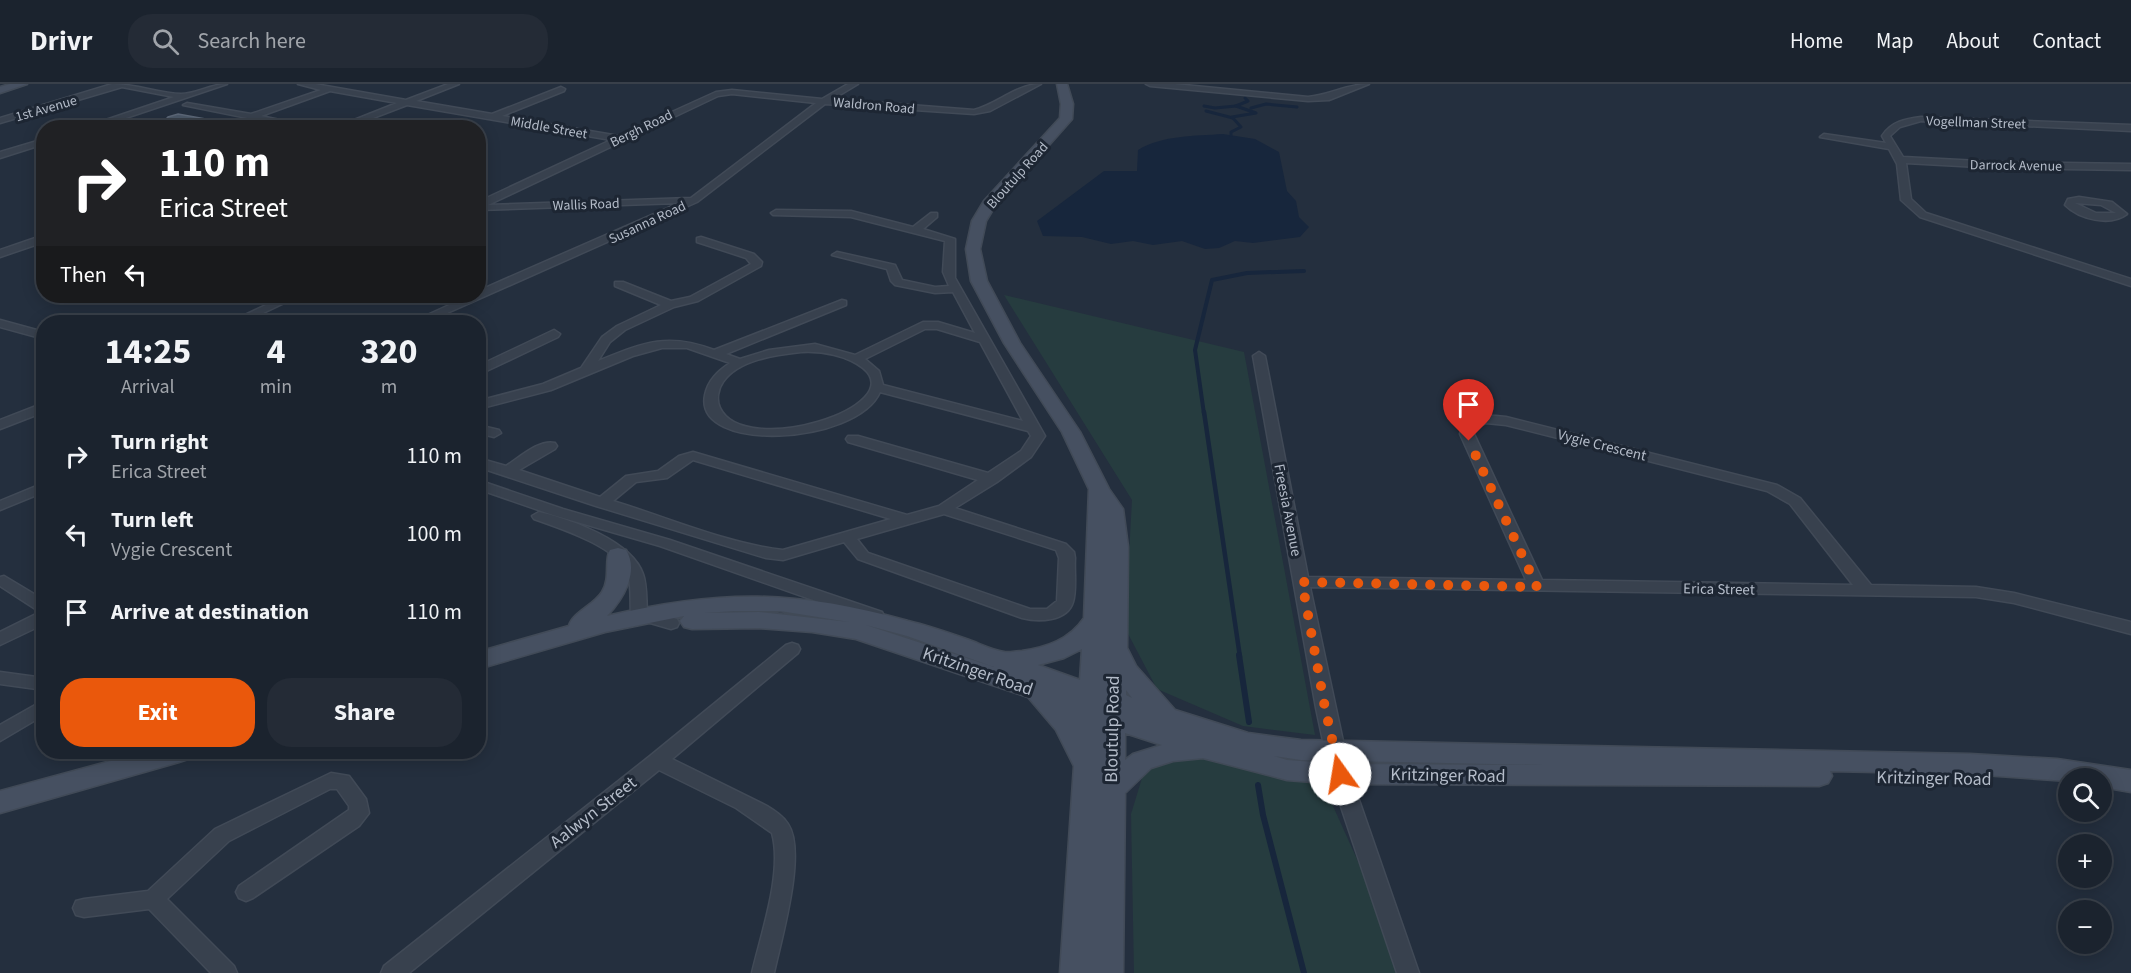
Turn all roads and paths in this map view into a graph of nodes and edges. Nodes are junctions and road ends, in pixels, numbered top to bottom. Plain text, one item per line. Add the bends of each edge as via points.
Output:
1 (22, 84) edge
2 (121, 84) edge
3 (223, 84) edge
4 (302, 84) edge
5 (455, 84) edge
6 (854, 84) edge
7 (1037, 84) edge
8 (1063, 84) edge
9 (1150, 84) edge
10 (1365, 84) edge
11 (330, 89) junction
12 (561, 89) dead end
13 (0, 90) edge
14 (183, 96) junction
15 (705, 97) joint
16 (824, 101) junction
17 (408, 102) junction
18 (187, 105) dead end
19 (251, 117) junction
20 (493, 117) junction
21 (110, 120) edge
22 (268, 120) edge
23 (360, 120) edge
24 (0, 121) edge
25 (2131, 128) edge
26 (1824, 137) dead end
27 (620, 139) junction
28 (36, 144) edge
29 (1892, 147) junction
30 (0, 155) edge
31 (1901, 160) junction
32 (2131, 166) edge
33 (694, 200) junction
34 (486, 203) edge
35 (486, 207) edge
36 (776, 213) dead end
37 (934, 215) dead end
38 (915, 230) junction
39 (701, 240) dead end
40 (36, 241) edge
41 (0, 254) edge
42 (837, 255) dead end
43 (2131, 283) edge
44 (619, 284) dead end
45 (956, 289) junction
46 (486, 292) edge
47 (278, 303) edge
48 (461, 303) edge
49 (842, 303) dead end
50 (670, 305) junction
51 (251, 315) edge
52 (434, 315) edge
53 (0, 322) edge
54 (36, 333) edge
55 (554, 333) dead end
56 (986, 340) junction
57 (714, 354) junction
58 (1259, 356) dead end
59 (858, 358) junction
60 (740, 363) junction
61 (486, 367) edge
62 (585, 372) junction
63 (876, 387) junction
64 (488, 402) edge
65 (36, 410) edge
66 (1024, 410) junction
67 (1003, 420) junction
68 (0, 425) edge
69 (1034, 428) junction
70 (486, 432) edge
71 (494, 434) dead end
72 (853, 439) dead end
73 (550, 446) dead end
74 (486, 465) edge
75 (507, 472) junction
76 (992, 479) junction
77 (486, 487) edge
78 (1099, 489) junction
79 (36, 490) edge
80 (486, 497) edge
81 (601, 503) junction
82 (0, 506) edge
83 (944, 509) junction
84 (872, 511) junction
85 (905, 519) junction
86 (868, 530) junction
87 (847, 536) junction
88 (618, 555) junction
89 (4, 581) dead end
90 (1302, 582) junction
91 (1537, 587) junction
92 (1866, 590) junction
93 (36, 603) edge
94 (639, 614) junction
95 (1094, 620) junction
96 (36, 621) edge
97 (671, 623) junction
98 (2131, 628) edge
99 (0, 639) edge
100 (947, 641) junction
101 (542, 646) junction
102 (1114, 646) junction
103 (792, 649) dead end
104 (486, 659) edge
105 (1002, 661) junction
106 (486, 664) edge
107 (0, 678) edge
108 (36, 683) edge
109 (1019, 684) junction
110 (1101, 705) junction
111 (36, 710) edge
112 (1168, 716) junction
113 (5, 727) edge
114 (1220, 746) junction
115 (128, 759) edge
116 (154, 759) edge
117 (657, 761) junction
118 (1337, 762) junction
119 (1086, 768) junction
120 (2131, 781) edge
121 (2058, 784) edge
122 (1111, 789) junction
123 (2112, 790) edge
124 (0, 794) edge
125 (2131, 794) edge
126 (0, 802) edge
127 (246, 892) dead end
128 (153, 899) junction
129 (84, 908) dead end
130 (226, 973) edge
131 (392, 973) edge
132 (764, 973) edge
133 (1076, 973) edge
134 (1107, 973) edge
135 (1408, 973) edge

1 - 13 main road
2 - 14 street
2 - 24 street, 1st Avenue
3 - 14 street
4 - 11 street, Middle Street
5 - 17 street
6 - 16 street, Susanna Road
7 - 16 street, Waldron Road via 977,112
8 - 78 main road, Bloutulp Road via 1066,119 989,204 979,221 973,249 979,281 1012,343 1071,432
9 - 10 street via 1308,99 1326,98
11 - 17 street, Middle Street
11 - 19 street
12 - 20 street
14 - 21 street
15 - 16 street, Waldron Road via 729,92
15 - 27 street, Bergh Road
16 - 33 street, Susanna Road
17 - 20 street, Middle Street
17 - 23 street
18 - 19 street
19 - 22 street
20 - 27 street, Middle Street
25 - 29 street, Vogellman Street via 1922,119 1907,121 1887,132
26 - 29 street
27 - 34 street, Bergh Road
28 - 30 street
29 - 31 street
31 - 32 street, Darrock Avenue
31 - 43 street via 1906,200 1923,215
33 - 35 street, Wallis Road
33 - 46 street, Susanna Road
36 - 38 street via 851,214
37 - 38 street
38 - 45 street via 952,241 947,270
39 - 50 street via 750,256 756,266 694,299
40 - 41 street
42 - 45 street via 891,267 899,283 935,290
44 - 50 street
45 - 56 street
47 - 51 street
48 - 52 street, Susanna Road
49 - 57 street
50 - 62 street via 613,334
53 - 54 street
55 - 61 street
56 - 59 street via 923,325
56 - 66 street
57 - 60 street
57 - 62 street via 688,344 662,344
58 - 90 street, Freesia Avenue
59 - 60 street via 838,351 789,349
59 - 63 street via 876,376
60 - 63 street via 722,375 711,390 711,404 720,417 740,427 766,432 796,432 834,422 868,402
62 - 64 street via 547,387
63 - 67 street
65 - 68 street
66 - 67 street
66 - 69 street
67 - 69 street
69 - 76 street via 1038,436 1030,450
70 - 71 street
72 - 76 street
73 - 75 street
74 - 75 street
75 - 81 street
76 - 83 street
77 - 100 street, Kritzinger Road via 665,543
78 - 95 main road, Bloutulp Road
78 - 102 main road, Bloutulp Road via 1113,509 1116,537
79 - 82 street
80 - 88 street via 580,531
81 - 84 street via 631,479 662,475 693,456
81 - 87 street via 774,555 794,553
83 - 85 street
83 - 87 street via 1051,542 1066,552 1065,602 1061,607 1041,616 1028,614 863,556
84 - 85 street
84 - 86 street
85 - 86 street
86 - 87 street
88 - 94 street via 635,574
88 - 101 main road via 620,576 603,607 593,618
89 - 93 street
90 - 91 street, Erica Street
90 - 118 street, Freesia Avenue
91 - 92 street, Erica Street
91 - 92 street, Vygie Crescent via 1467,434 1468,426 1478,420 1525,426 1772,488 1795,501
92 - 98 street, Erica Street via 1993,594
94 - 97 street, Kritzinger Road
94 - 100 main road, Kritzinger Road via 735,603 791,604 867,616
94 - 101 main road, Kritzinger Road
95 - 105 main road via 1088,633 1063,650
95 - 110 main road, Bloutulp Road
96 - 99 street
97 - 101 main road, Kritzinger Road
97 - 109 main road, Kritzinger Road via 749,620 858,631
100 - 105 main road, Kritzinger Road
101 - 104 main road
101 - 106 main road
102 - 110 main road, Bloutulp Road
102 - 112 main road via 1125,671 1142,694
103 - 117 street, Aalwyn Street
105 - 110 main road, Kritzinger Road
107 - 108 street
109 - 110 main road, Kritzinger Road
109 - 119 main road via 1039,695 1062,717 1073,733
110 - 112 main road, Kritzinger Road
110 - 114 main road, Kritzinger Road
110 - 119 main road
110 - 122 main road, Bloutulp Road
111 - 113 street
112 - 114 main road, Kritzinger Road
114 - 118 main road, Kritzinger Road via 1271,757 1287,770
114 - 122 main road via 1149,758
115 - 124 main road
116 - 126 main road
117 - 131 street, Aalwyn Street
117 - 132 street via 754,808 781,828 786,847 784,870
118 - 120 main road, Kritzinger Road via 1990,765 2057,769
118 - 121 main road, Kritzinger Road
118 - 135 street, Freesia Avenue
119 - 133 main road
122 - 134 main road, Bloutulp Road
123 - 125 main road
127 - 128 street via 359,813 359,805 342,781 323,784 222,835
128 - 129 street
128 - 130 street

